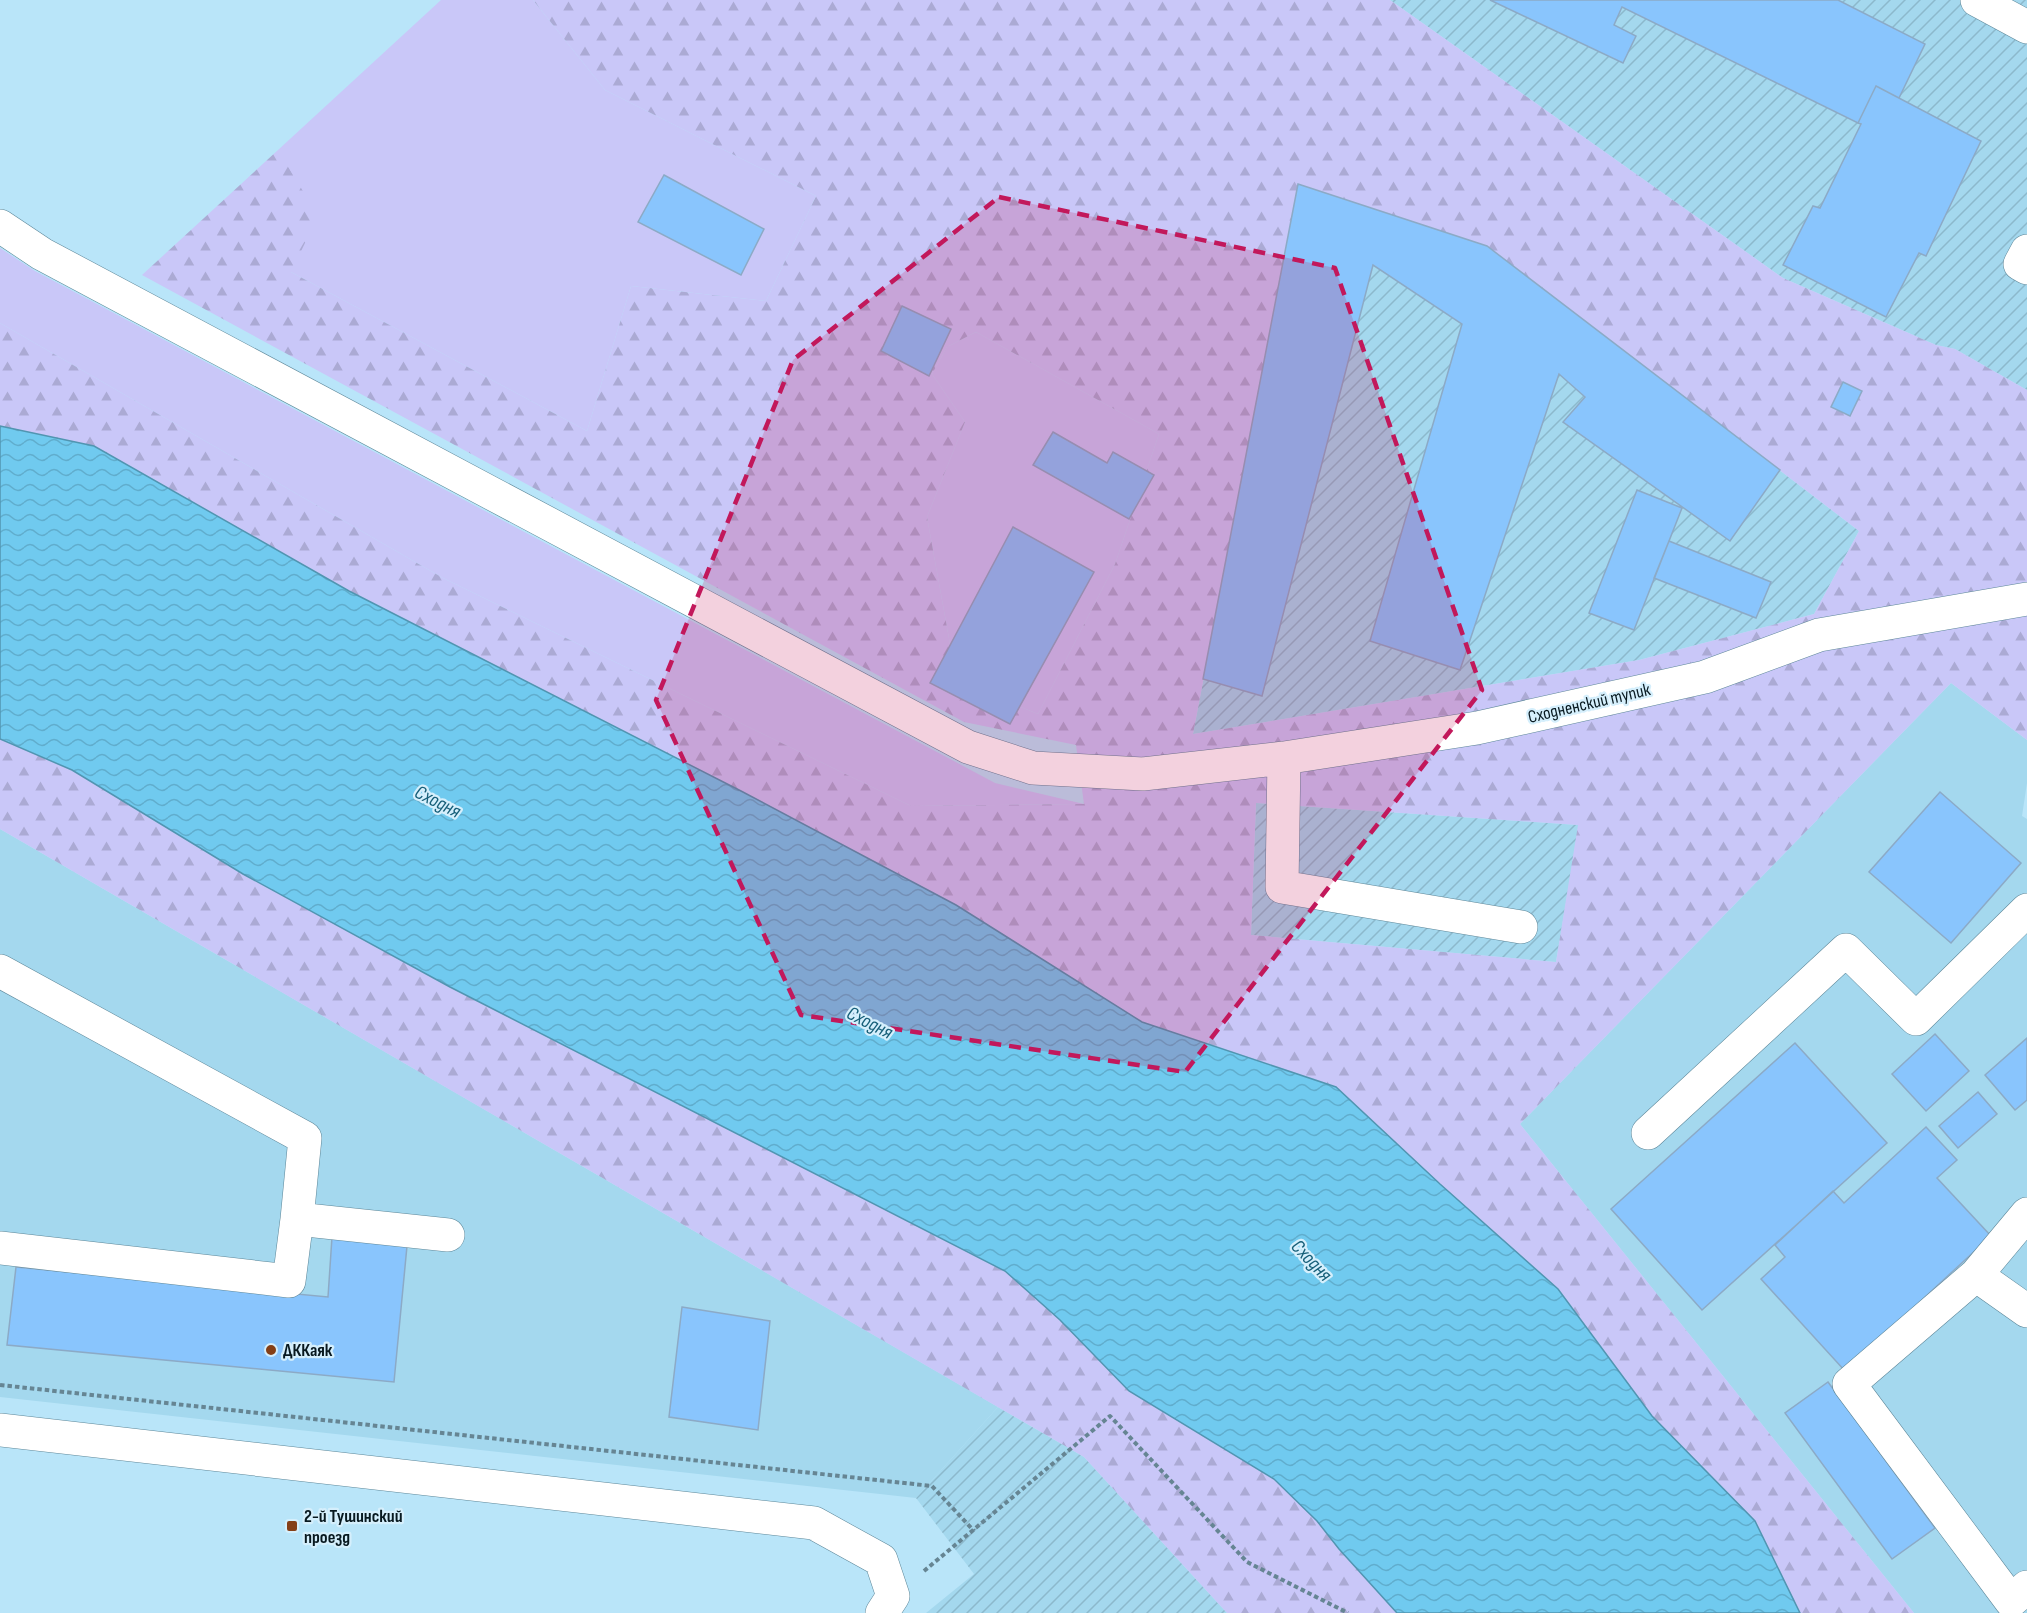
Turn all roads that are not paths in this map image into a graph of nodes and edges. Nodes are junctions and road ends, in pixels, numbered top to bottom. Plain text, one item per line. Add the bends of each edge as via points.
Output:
1 (1977, 0) edge
2 (2027, 27) edge
3 (0, 226) edge
4 (2027, 251) edge
5 (2027, 268) edge
6 (2027, 599) edge
7 (1284, 758) junction
8 (2027, 910) edge
9 (1521, 927) dead end
10 (0, 971) edge
11 (1648, 1133) dead end
12 (2027, 1214) edge
13 (297, 1219) junction
14 (448, 1235) dead end
15 (0, 1248) edge
16 (1976, 1275) junction
17 (2027, 1311) edge
18 (0, 1430) edge
19 (2027, 1587) edge
20 (888, 1605) edge

1 - 2 street
3 - 7 street, Сходненский тупик via 53,260 968,747 1033,768 1143,774
4 - 5 street via 2020,264
6 - 7 street, Сходненский тупик via 1819,635 1705,677 1477,728
7 - 9 street via 1282,887
8 - 11 street via 1916,1019 1846,950
10 - 13 street via 305,1138
12 - 16 street
13 - 14 street
13 - 15 street via 289,1281
16 - 17 street
16 - 19 street via 1849,1384 2011,1601
18 - 20 street via 814,1523 881,1560

